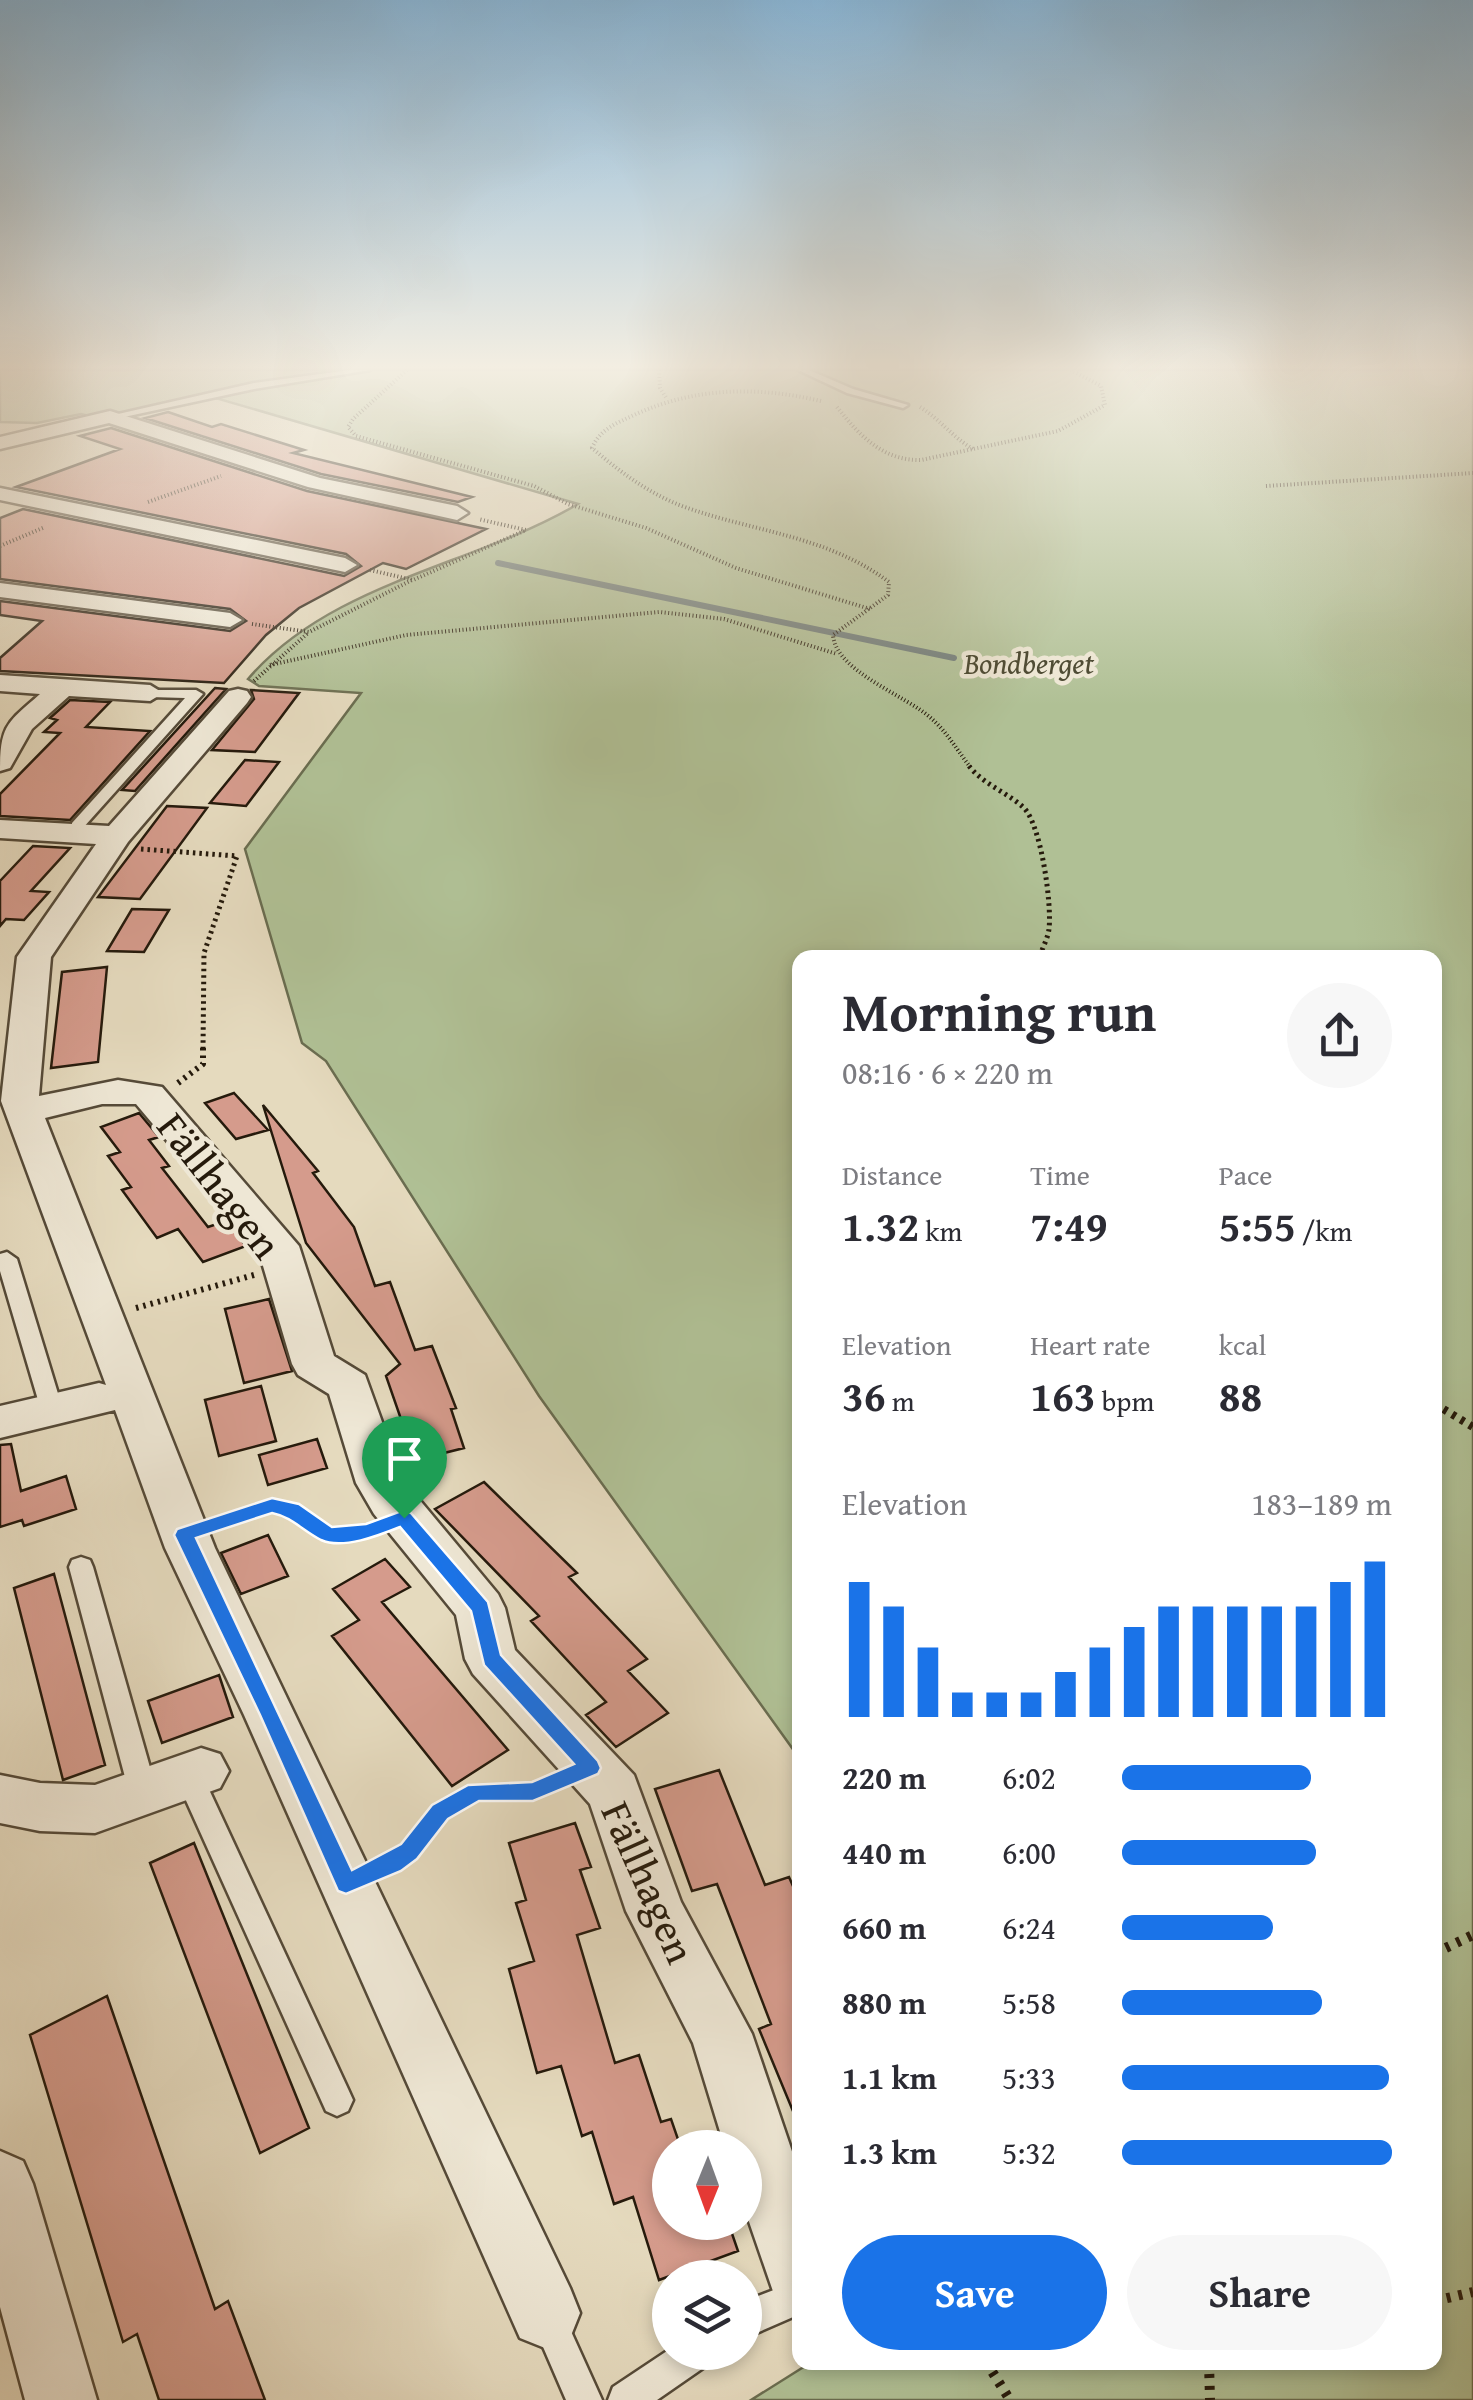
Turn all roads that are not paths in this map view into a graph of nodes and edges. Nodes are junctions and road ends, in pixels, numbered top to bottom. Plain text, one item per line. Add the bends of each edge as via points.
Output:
1 (316, 482) edge
2 (0, 494) edge
3 (457, 513) road end
4 (345, 565) road end
5 (0, 590) edge
6 (230, 620) road end
7 (254, 681) road end
8 (0, 683) edge
9 (63, 687) junction
10 (150, 693) joint
11 (10, 726) edge
12 (0, 762) edge
13 (5, 834) edge
14 (102, 836) junction
15 (17, 956) edge
16 (18, 1120) edge
17 (7, 1259) dead end
18 (99, 1399) dead end
19 (52, 1410) junction
20 (0, 1422) edge
21 (81, 1566) dead end
22 (178, 1780) junction
23 (0, 1799) edge
24 (337, 2100) dead end
25 (0, 2184) edge
26 (792, 2251) edge
27 (12, 2269) edge
28 (792, 2300) edge
29 (762, 2310) edge
30 (545, 2313) joint
31 (671, 2370) edge
32 (61, 2400) edge
33 (584, 2400) edge
34 (626, 2400) edge

1 - 3 street
2 - 4 street
5 - 6 street
7 - 14 street
8 - 9 street
9 - 10 street
9 - 11 street
10 - 14 lane via 196,694
11 - 12 street
13 - 14 street
14 - 15 street
15 - 16 street
16 - 26 street, Fällhagen via 100,1093 149,1095 278,1246 314,1364 349,1386 380,1483 480,1608 491,1658 614,1792 656,1911 721,2034
16 - 30 street via 184,1535
17 - 19 lane
18 - 19 street
19 - 20 street
21 - 22 lane
22 - 23 street via 95,1809
22 - 24 lane
25 - 27 street
27 - 32 street
28 - 29 lane
30 - 33 lane
31 - 34 lane

